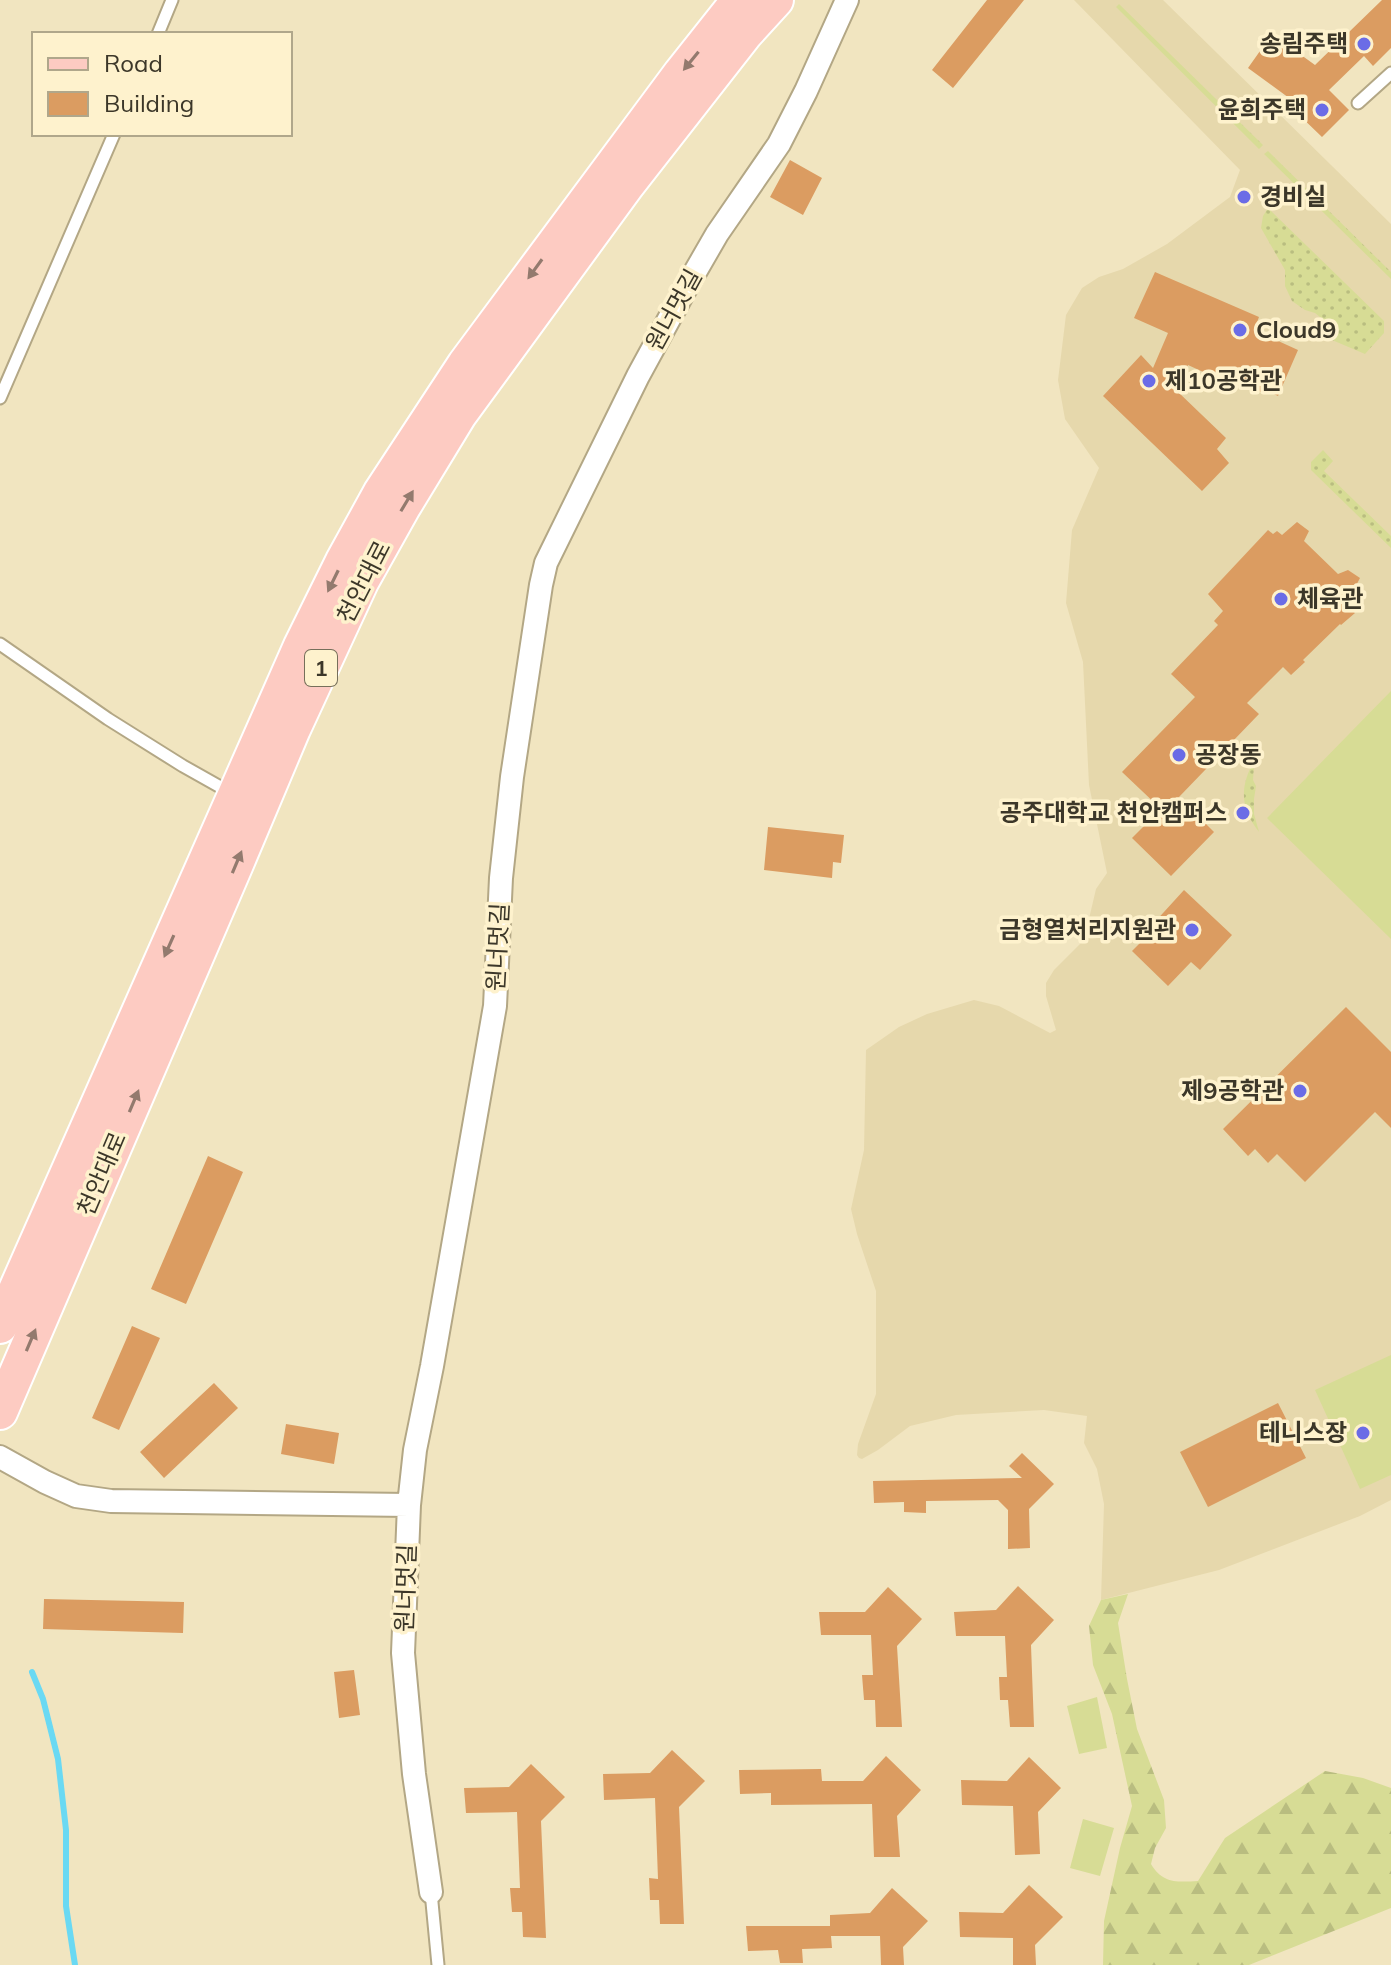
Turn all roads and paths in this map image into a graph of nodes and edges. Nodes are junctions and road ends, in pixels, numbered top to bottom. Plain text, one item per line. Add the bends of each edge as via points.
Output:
1 (172, 0) edge
2 (739, 0) edge
3 (776, 0) edge
4 (847, 0) edge
5 (159, 32) edge
6 (1391, 73) edge
7 (1358, 103) dead end
8 (113, 136) edge
9 (0, 398) edge
10 (0, 644) edge
11 (235, 795) junction
12 (0, 1326) edge
13 (0, 1412) edge
14 (0, 1457) edge
15 (409, 1505) junction
16 (431, 1892) joint
17 (438, 1965) edge

1 - 5 lane
2 -> 11 main road, 천안대로 / 1 via 465,364 381,492 301,646
13 -> 3 main road, 천안대로 / 1 via 361,582 459,415 627,185
4 - 15 street, 원너멋길 via 779,144 687,286 546,563 512,777 495,1006
6 - 7 lane
8 - 9 lane
10 - 11 lane via 108,719
11 -> 12 main road, 천안대로 / 1
14 - 15 street via 76,1496 111,1501
15 - 16 street, 원너멋길 via 403,1653
16 - 17 lane, 원너멋길

